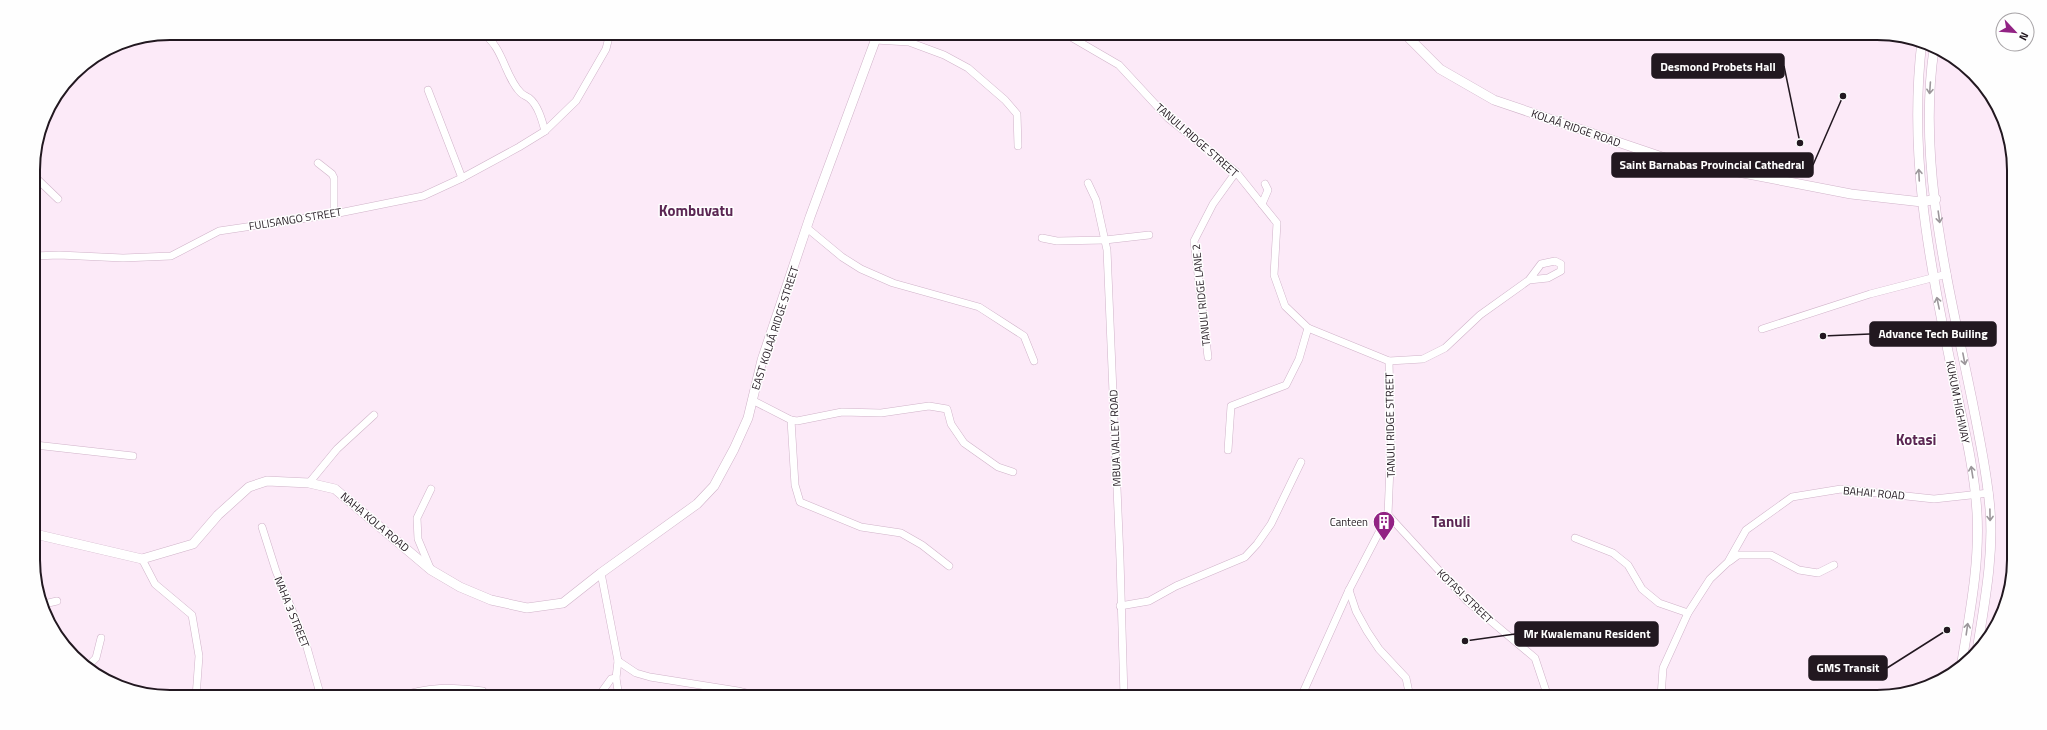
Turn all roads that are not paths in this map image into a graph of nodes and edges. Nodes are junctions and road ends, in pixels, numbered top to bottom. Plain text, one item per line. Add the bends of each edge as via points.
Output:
1 (490, 40) edge
2 (608, 40) edge
3 (875, 40) edge
4 (896, 40) edge
5 (1076, 40) edge
6 (1411, 40) edge
7 (1922, 48) edge
8 (1934, 53) edge
9 (428, 90) dead end
10 (545, 131) junction
11 (1018, 146) dead end
12 (318, 163) dead end
13 (1236, 172) junction
14 (462, 178) junction
15 (40, 181) edge
16 (1088, 183) dead end
17 (1265, 184) dead end
18 (1936, 199) junction
19 (58, 200) dead end
20 (1922, 202) junction
21 (1262, 204) junction
22 (334, 214) junction
23 (807, 228) junction
24 (1149, 235) dead end
25 (1042, 238) dead end
26 (1105, 240) junction
27 (40, 256) edge
28 (1947, 274) junction
29 (1932, 276) junction
30 (1529, 280) dead end
31 (1308, 328) junction
32 (1762, 329) dead end
33 (1208, 357) dead end
34 (1034, 361) dead end
35 (1389, 361) junction
36 (752, 400) junction
37 (374, 415) dead end
38 (791, 420) junction
39 (40, 446) edge
40 (1228, 450) dead end
41 (133, 456) dead end
42 (1301, 462) dead end
43 (1013, 472) dead end
44 (309, 483) junction
45 (431, 488) dead end
46 (1988, 494) junction
47 (1975, 495) junction
48 (1388, 515) junction
49 (262, 527) dead end
50 (40, 535) edge
51 (1575, 538) dead end
52 (142, 558) junction
53 (1728, 562) junction
54 (1834, 565) dead end
55 (950, 566) dead end
56 (432, 570) junction
57 (601, 573) junction
58 (1349, 590) junction
59 (57, 601) dead end
60 (47, 603) edge
61 (1120, 606) junction
62 (1688, 613) junction
63 (101, 638) dead end
64 (1978, 641) edge
65 (1962, 658) edge
66 (618, 661) junction
67 (91, 663) edge
68 (616, 678) junction
69 (197, 690) edge
70 (319, 690) edge
71 (418, 690) edge
72 (467, 690) edge
73 (603, 690) edge
74 (618, 690) edge
75 (721, 690) edge
76 (1124, 690) edge
77 (1304, 690) edge
78 (1409, 690) edge
79 (1546, 690) edge
80 (1662, 690) edge

1 - 10 street via 521,93 530,98 536,107
2 - 10 street, FULISANGO STREET via 606,49 576,101
3 - 23 street, EAST KOLAÁ RIDGE STREET
4 - 11 street via 909,42 944,55 968,68 1005,100 1017,114
5 - 13 street, TANULI RIDGE STREET via 1119,65 1168,118
6 - 20 street, KOLAÁ RIDGE ROAD via 1440,69 1494,100 1665,158 1851,194
20 -> 7 street, KUKUM HIGHWAY via 1917,114
8 -> 18 street, KUKUM HIGHWAY via 1929,123
9 - 14 street
10 - 14 street, FULISANGO STREET
12 - 22 street via 334,178
13 - 21 street, TANULI RIDGE STREET
13 - 33 street, TANULI RIDGE LANE 2 via 1213,204 1194,241
14 - 22 street, FULISANGO STREET via 423,196
15 - 19 street
16 - 26 street, MBUA VALLEY ROAD via 1096,200
17 - 21 street via 1268,190
18 - 20 street, KOLAÁ RIDGE ROAD
18 -> 28 street, KUKUM HIGHWAY
20 - 29 street, KUKUM HIGHWAY
21 - 31 street, TANULI RIDGE STREET via 1277,223 1274,275 1285,306
22 - 27 street, FULISANGO STREET via 219,231 171,256 123,258
23 - 34 street via 861,269 893,283 979,307 1024,336
23 - 36 street, EAST KOLAÁ RIDGE STREET via 762,360
24 - 26 street
25 - 26 street via 1057,241
26 - 61 street, MBUA VALLEY ROAD
28 - 29 street
28 -> 46 street, KUKUM HIGHWAY
29 - 32 street
47 -> 29 street, KUKUM HIGHWAY
30 - 35 street via 1480,315 1445,348 1423,359
31 - 35 street, TANULI RIDGE STREET
31 - 40 street via 1299,359 1286,385 1231,406
35 - 48 street, TANULI RIDGE STREET
36 - 38 street
36 - 57 street, EAST KOLAÁ RIDGE STREET via 748,418 714,486 697,504
37 - 44 street via 337,449
38 - 43 street via 842,412 881,413 929,406 947,409 951,424 964,443 998,467
38 - 55 street via 795,485 800,502 862,527 901,533
39 - 41 street
42 - 61 street via 1271,524 1245,557 1176,586 1149,601
44 - 52 street, NAHA KOLA ROAD via 267,481 249,487 218,515 193,544
44 - 56 street, NAHA KOLA ROAD via 335,489
45 - 56 street via 417,518 418,539
46 - 47 street, BAHAI' ROAD
46 -> 64 street, KUKUM HIGHWAY via 1989,564
47 - 53 street, BAHAI' ROAD via 1934,499 1841,489 1792,497 1746,530
65 -> 47 street, KUKUM HIGHWAY via 1976,553
48 - 58 street, TANULI RIDGE STREET
48 - 79 street, KOTASI STREET via 1467,601 1535,658
49 - 70 street, NAHA 3 STREET via 276,570 306,644
50 - 52 street, NAHA KOLA ROAD
51 - 62 street via 1613,553 1628,565 1642,589 1659,603
52 - 69 street via 155,584 192,616 199,656
53 - 54 street via 1738,555 1771,555 1799,570 1818,573
53 - 62 street, BAHAI' ROAD via 1710,579
56 - 57 street, NAHA KOLA ROAD via 460,587 491,600 527,608 563,603
57 - 66 street
58 - 77 street, TANULI RIDGE STREET
58 - 78 street via 1367,631 1379,649 1406,678
59 - 60 street
61 - 76 street, MBUA VALLEY ROAD
62 - 80 street, BAHAI' ROAD via 1663,668
63 - 67 street via 96,658
66 - 68 street
66 - 75 street via 636,673 650,677
68 - 73 street via 611,679
68 - 74 street
71 - 72 street

